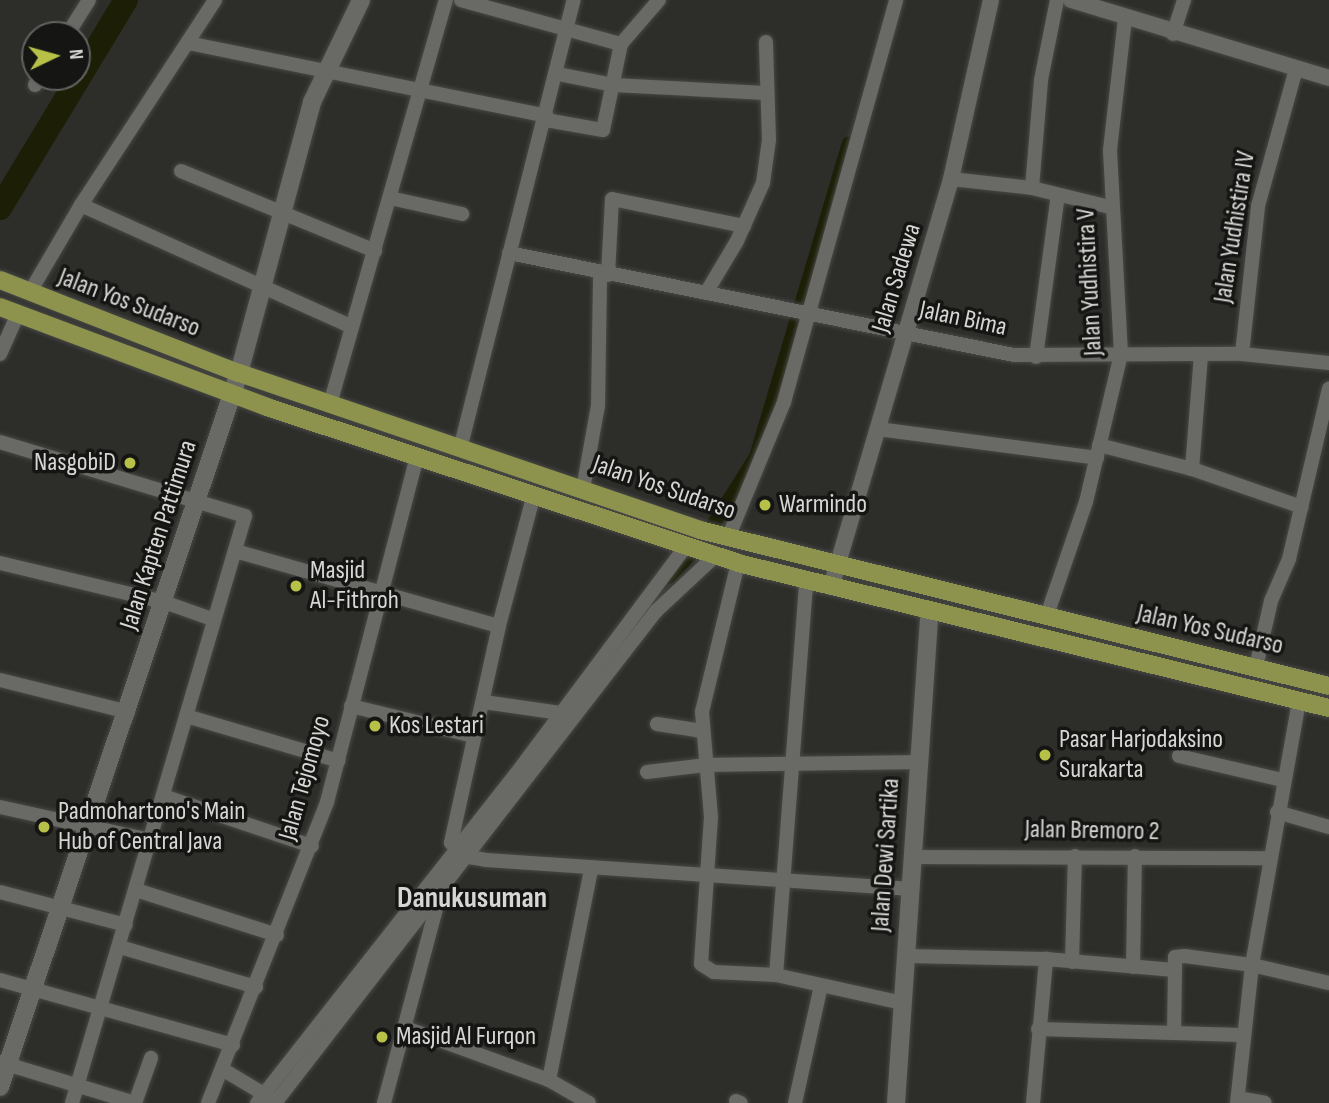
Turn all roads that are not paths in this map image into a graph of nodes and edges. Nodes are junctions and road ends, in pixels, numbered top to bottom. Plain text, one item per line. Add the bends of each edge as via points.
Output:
1 (89, 0) edge
2 (215, 0) edge
3 (361, 0) edge
4 (446, 0) edge
5 (461, 0) edge
6 (574, 0) edge
7 (659, 0) edge
8 (897, 0) edge
9 (991, 0) edge
10 (1057, 0) edge
11 (1071, 0) edge
12 (1184, 0) edge
13 (1125, 19) junction
14 (76, 21) edge
15 (566, 32) junction
16 (1173, 34) junction
17 (188, 43) junction
18 (766, 43) dead end
19 (621, 44) junction
20 (1296, 69) junction
21 (324, 74) junction
22 (558, 74) junction
23 (1329, 78) edge
24 (613, 85) junction
25 (419, 93) junction
26 (765, 93) junction
27 (546, 118) junction
28 (181, 171) dead end
29 (951, 179) junction
30 (1032, 188) junction
31 (1059, 195) junction
32 (390, 198) junction
33 (81, 205) junction
34 (1110, 207) junction
35 (281, 212) junction
36 (462, 214) dead end
37 (744, 226) junction
38 (375, 251) junction
39 (509, 253) junction
40 (604, 274) junction
41 (0, 280) edge
42 (263, 288) junction
43 (30, 292) junction
44 (706, 293) junction
45 (0, 307) edge
46 (19, 314) junction
47 (802, 314) junction
48 (352, 327) junction
49 (906, 332) junction
50 (0, 354) edge
51 (1121, 354) junction
52 (1201, 354) junction
53 (1242, 354) junction
54 (1037, 357) junction
55 (1329, 363) edge
56 (239, 373) junction
57 (1329, 389) edge
58 (232, 394) junction
59 (330, 404) junction
60 (878, 429) junction
61 (0, 443) edge
62 (460, 449) junction
63 (1098, 451) junction
64 (417, 456) junction
65 (1192, 469) junction
66 (583, 489) junction
67 (534, 494) junction
68 (199, 499) junction
69 (1302, 507) junction
70 (715, 535) junction
71 (687, 546) junction
72 (235, 551) junction
73 (714, 555) junction
74 (738, 563) junction
75 (0, 564) edge
76 (837, 567) junction
77 (806, 581) junction
78 (831, 587) junction
79 (380, 593) junction
80 (164, 603) junction
81 (930, 610) junction
82 (1046, 618) junction
83 (212, 619) junction
84 (499, 626) junction
85 (1175, 649) junction
86 (1256, 667) junction
87 (1170, 668) junction
88 (0, 680) edge
89 (1329, 686) edge
90 (1298, 700) junction
91 (484, 702) junction
92 (351, 706) junction
93 (1329, 708) edge
94 (128, 712) junction
95 (560, 713) junction
96 (186, 716) junction
97 (657, 724) dead end
98 (702, 731) junction
99 (474, 736) junction
100 (1179, 756) dead end
101 (339, 761) junction
102 (790, 762) junction
103 (918, 762) junction
104 (706, 765) junction
105 (647, 772) dead end
106 (1282, 780) junction
107 (163, 796) junction
108 (0, 807) edge
109 (1277, 812) junction
110 (1329, 827) edge
111 (89, 828) junction
112 (150, 840) junction
113 (312, 846) junction
114 (462, 852) junction
115 (1075, 856) junction
116 (1135, 856) junction
117 (913, 857) junction
118 (1270, 858) junction
119 (591, 869) junction
120 (705, 878) junction
121 (781, 883) junction
122 (912, 889) junction
123 (136, 890) junction
124 (0, 892) edge
125 (440, 895) junction
126 (63, 909) junction
127 (126, 925) junction
128 (276, 935) junction
129 (120, 947) junction
130 (906, 956) junction
131 (1046, 960) junction
132 (1072, 962) junction
133 (1252, 965) junction
134 (1133, 967) junction
135 (1174, 970) junction
136 (776, 975) junction
137 (0, 980) edge
138 (1329, 983) edge
139 (821, 986) junction
140 (256, 987) junction
141 (35, 988) junction
142 (902, 1003) junction
143 (102, 1007) junction
144 (406, 1028) junction
145 (1038, 1029) junction
146 (1174, 1032) junction
147 (1242, 1035) junction
148 (233, 1045) junction
149 (151, 1058) dead end
150 (4, 1063) edge
151 (222, 1069) junction
152 (548, 1080) junction
153 (78, 1083) junction
154 (0, 1087) edge
155 (270, 1100) edge
156 (1238, 1101) edge
157 (72, 1103) edge
158 (135, 1103) edge
159 (208, 1103) edge
160 (384, 1103) edge
161 (589, 1103) edge
162 (795, 1103) edge
163 (896, 1103) edge
164 (1032, 1103) edge
165 (1265, 1103) edge

1 - 14 street
2 - 17 street
3 - 21 main road, Jalan Kapten Pattimura
4 - 25 street
5 - 15 street
6 - 15 street
7 - 19 street
8 - 47 street
9 - 29 street, Jalan Sadewa
10 - 30 street via 1041,80
11 - 13 street
12 - 16 street
13 - 16 street
13 - 34 street, Jalan Yudhistira V via 1112,119
15 - 19 street
15 - 22 street
16 - 20 street
17 - 21 street
17 - 33 street
18 - 26 street
19 - 24 street
20 - 23 street
20 - 53 street, Jalan Yudhistira IV via 1258,206
21 - 25 street
21 - 35 main road, Jalan Kapten Pattimura
22 - 24 street
22 - 27 street
24 - 26 street
24 - 27 street via 603,130
25 - 27 street
25 - 32 street
26 - 37 street via 766,166
27 - 39 street
28 - 35 street
29 - 30 street
29 - 49 street, Jalan Sadewa
30 - 31 street
31 - 34 street
31 - 54 street
32 - 36 street
32 - 38 street
33 - 42 street
33 - 43 street
34 - 51 street, Jalan Yudhistira V
35 - 38 street
35 - 42 main road, Jalan Kapten Pattimura
37 - 40 street via 612,199
37 - 44 street
38 - 48 street
39 - 40 street, Jalan Bima
39 - 62 street
40 - 44 street, Jalan Bima
40 - 66 street via 598,406
41 - 43 main road, Jalan Yos Sudarso
42 - 48 street
42 - 56 main road, Jalan Kapten Pattimura
43 - 56 main road, Jalan Yos Sudarso
44 - 47 street, Jalan Bima
45 - 46 main road, Jalan Yos Sudarso
46 - 50 street
46 - 58 main road, Jalan Yos Sudarso
47 - 49 street, Jalan Bima
47 - 70 street via 772,440
48 - 59 street
49 - 54 street, Jalan Bima
49 - 60 street, Jalan Sadewa
51 - 52 street, Jalan Bima
51 - 54 street, Jalan Bima
51 - 63 street, Jalan Yudhistira V
52 - 53 street, Jalan Bima
52 - 65 street
53 - 55 street, Jalan Bima
56 - 58 main road, Jalan Kapten Pattimura
56 - 59 main road, Jalan Yos Sudarso
57 - 69 street
58 - 64 main road, Jalan Yos Sudarso
58 - 68 main road, Jalan Kapten Pattimura
59 - 62 main road, Jalan Yos Sudarso
60 - 63 street
60 - 76 street, Jalan Sadewa
61 - 68 street
62 - 66 main road, Jalan Yos Sudarso
63 - 65 street
63 - 82 street, Jalan Yudhistira V
64 - 67 main road, Jalan Yos Sudarso
64 - 79 street, Jalan Tejomoyo
65 - 69 street
66 - 70 main road, Jalan Yos Sudarso
67 - 71 main road, Jalan Yos Sudarso
67 - 84 street
68 - 72 street via 245,516
68 - 80 main road, Jalan Kapten Pattimura
69 - 86 street via 1289,559 1271,601
70 - 76 main road, Jalan Yos Sudarso
71 - 73 main road, Jalan Yos Sudarso
71 - 95 street
72 - 79 street
72 - 83 street
73 - 74 main road, Jalan Yos Sudarso
73 - 114 street via 656,611
74 - 77 main road, Jalan Yos Sudarso
74 - 98 street via 711,660
75 - 80 street
76 - 78 street, Jalan Sadewa
76 - 82 main road, Jalan Yos Sudarso
77 - 78 main road, Jalan Yos Sudarso
77 - 102 street
78 - 81 main road, Jalan Yos Sudarso
79 - 84 street
79 - 92 street, Jalan Tejomoyo
80 - 83 street
80 - 94 main road, Jalan Kapten Pattimura
81 - 87 main road, Jalan Yos Sudarso
81 - 103 main road, Jalan Dewi Sartika
82 - 85 main road, Jalan Yos Sudarso
83 - 96 street
84 - 91 street
85 - 86 main road, Jalan Yos Sudarso
85 - 87 main road
86 - 89 main road, Jalan Yos Sudarso
87 - 90 main road, Jalan Yos Sudarso
88 - 94 street
90 - 93 main road, Jalan Yos Sudarso
90 - 106 street
91 - 95 street
91 - 99 street
92 - 99 street
92 - 101 street, Jalan Tejomoyo
94 - 111 main road, Jalan Kapten Pattimura
95 - 114 street
96 - 101 street
96 - 107 street
97 - 98 street
98 - 104 street
99 - 114 street via 450,838
100 - 106 street
101 - 113 street, Jalan Tejomoyo
102 - 103 street
102 - 104 street
102 - 121 street
103 - 117 main road, Jalan Dewi Sartika
104 - 105 street
104 - 120 street via 711,817
106 - 109 street
107 - 112 street
107 - 113 street
108 - 111 street
109 - 110 street
109 - 118 street
111 - 112 street
111 - 126 main road, Jalan Kapten Pattimura
112 - 123 street
113 - 128 street, Jalan Tejomoyo
114 - 119 street
114 - 125 street
114 - 155 street
115 - 116 street, Jalan Bremoro 2
115 - 117 street, Jalan Bremoro 2
115 - 132 street
116 - 118 street, Jalan Bremoro 2
116 - 134 street
117 - 122 main road, Jalan Dewi Sartika
118 - 133 street
119 - 120 street
119 - 152 street
120 - 121 street
120 - 136 street via 700,952 704,969
121 - 122 street
121 - 136 street
122 - 130 main road, Jalan Dewi Sartika
123 - 127 street
123 - 128 street
124 - 126 street
125 - 144 street
125 - 155 street
126 - 127 street
126 - 141 main road, Jalan Kapten Pattimura
127 - 129 street
128 - 140 street, Jalan Tejomoyo
129 - 140 street
129 - 143 street
130 - 131 street
130 - 142 main road, Jalan Dewi Sartika
131 - 132 street
131 - 145 street
132 - 134 street
133 - 135 street via 1179,956
133 - 138 street
133 - 147 street
134 - 135 street
135 - 146 street
136 - 139 street
137 - 141 street
139 - 142 street
139 - 162 street
140 - 148 street, Jalan Tejomoyo
141 - 143 street
141 - 150 main road, Jalan Kapten Pattimura
142 - 163 main road, Jalan Dewi Sartika
143 - 148 street
143 - 153 street
144 - 152 street
144 - 160 street
145 - 146 street
145 - 164 street
146 - 147 street
147 - 156 street
148 - 151 street, Jalan Tejomoyo
149 - 158 street
150 - 153 street
150 - 154 main road, Jalan Kapten Pattimura
151 - 155 street
151 - 159 street, Jalan Tejomoyo
152 - 161 street
153 - 157 street
153 - 158 street
156 - 165 street

